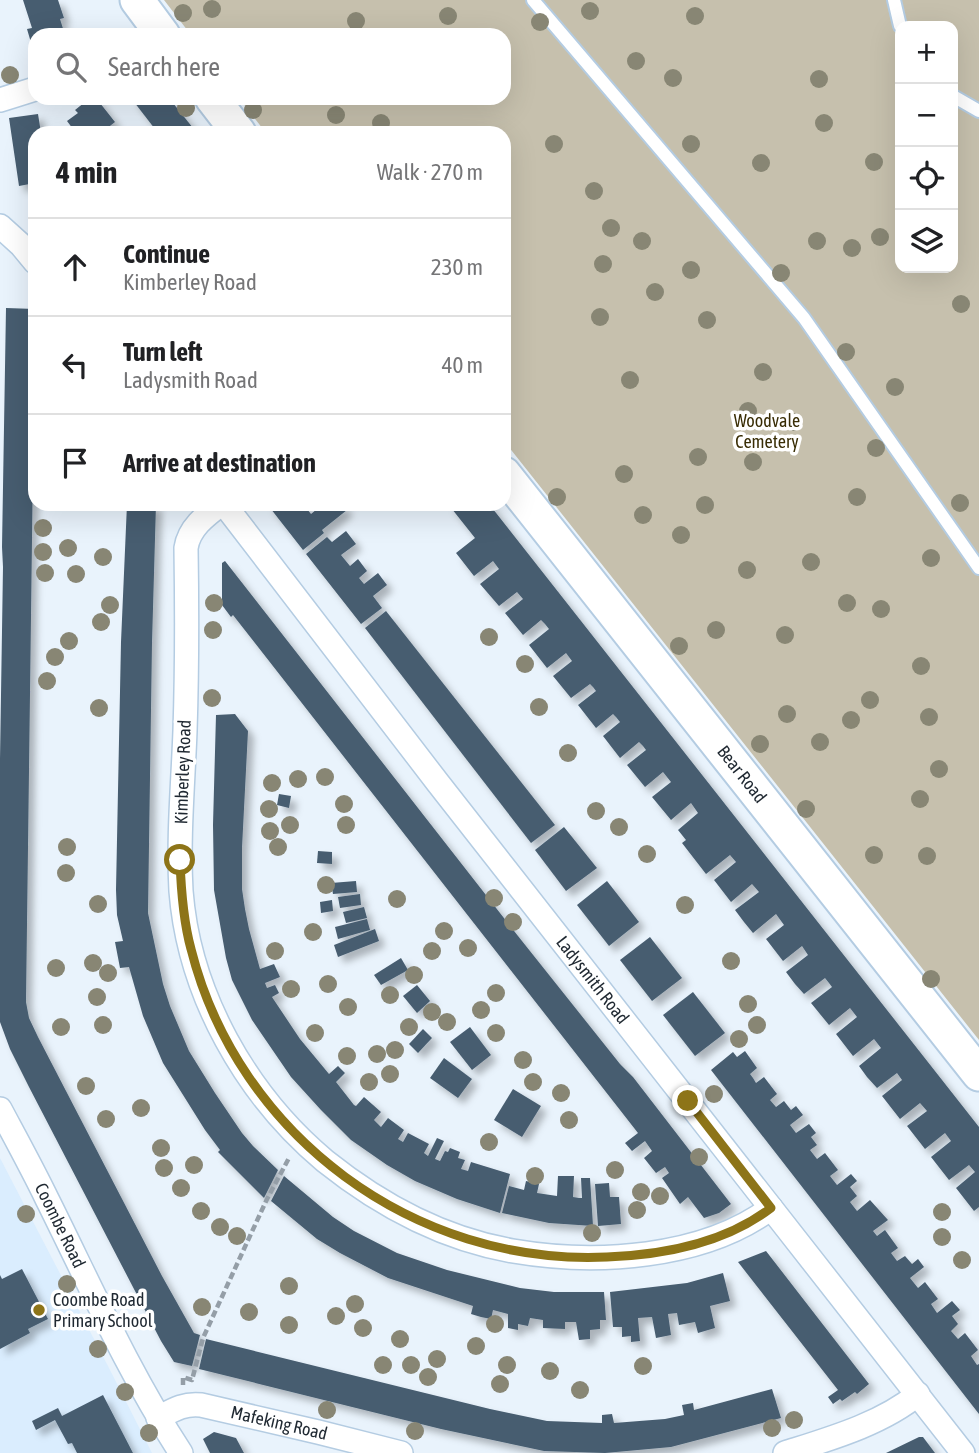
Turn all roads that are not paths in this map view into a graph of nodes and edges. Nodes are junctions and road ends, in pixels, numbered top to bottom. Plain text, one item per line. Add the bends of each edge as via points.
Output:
1 (137, 0) edge
2 (533, 0) edge
3 (894, 0) edge
4 (899, 21) edge
5 (158, 28) edge
6 (28, 91) edge
7 (958, 99) edge
8 (0, 100) edge
9 (217, 105) edge
10 (979, 111) edge
11 (234, 126) edge
12 (0, 226) edge
13 (28, 254) edge
14 (511, 483) edge
15 (214, 511) edge
16 (227, 511) edge
17 (979, 568) edge
18 (979, 1074) edge
19 (0, 1109) edge
20 (771, 1208) junction
21 (918, 1394) junction
22 (158, 1418) junction
23 (181, 1453) edge
24 (401, 1453) edge
25 (785, 1453) edge
26 (963, 1453) edge

1 - 5 street
2 - 17 lane via 804,318
3 - 4 lane
6 - 8 street
7 - 10 lane
9 - 11 street
12 - 13 street
14 - 18 street, Bear Road
15 - 20 street, Kimberley Road via 193,529 186,548 181,893 191,949 214,1015 241,1065 277,1114 343,1175 400,1212 481,1244 531,1254 620,1256 696,1244 744,1226
16 - 20 street, Ladysmith Road
19 - 22 street, Coombe Road
20 - 21 street, Ladysmith Road
21 - 25 street via 875,1420
21 - 26 street, Ladysmith Road
22 - 23 street, Coombe Road
22 - 24 street, Mafeking Road via 182,1406 201,1405

